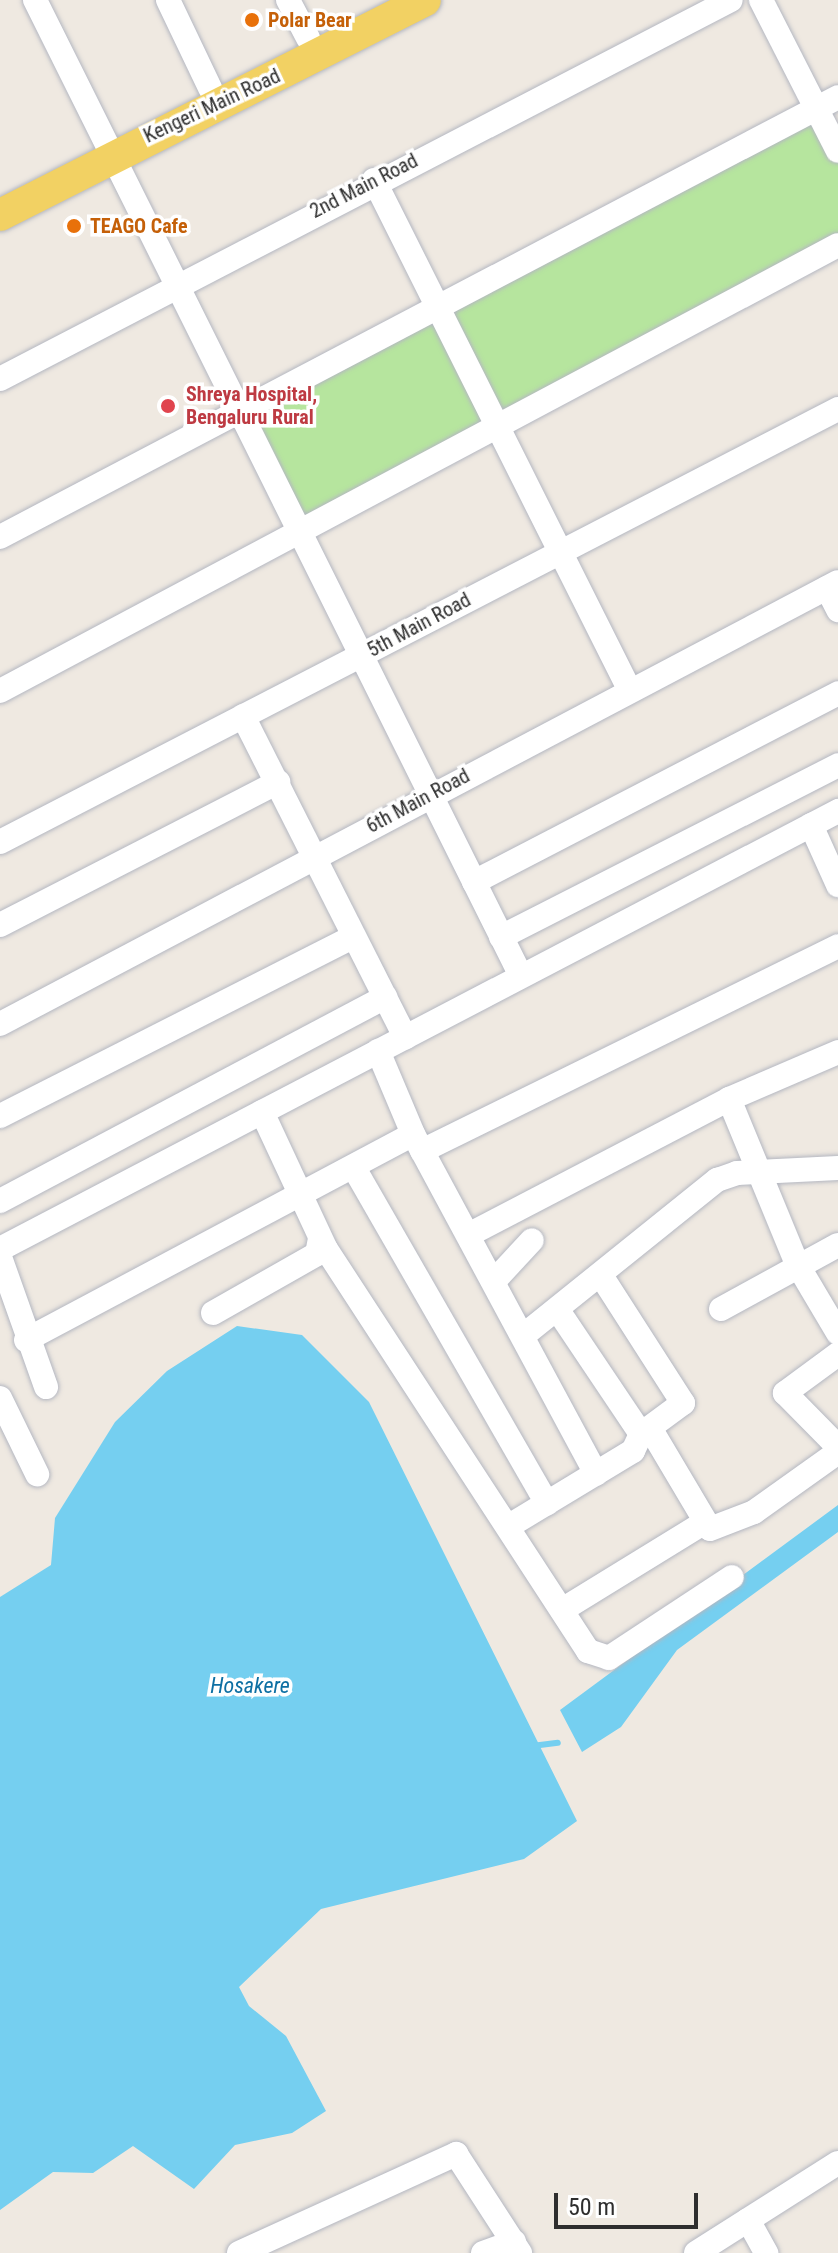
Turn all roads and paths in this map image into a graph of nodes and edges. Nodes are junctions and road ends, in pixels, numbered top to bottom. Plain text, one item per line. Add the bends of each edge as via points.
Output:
1 (35, 0) edge
2 (168, 0) edge
3 (288, 0) edge
4 (376, 0) edge
5 (425, 0) edge
6 (731, 0) edge
7 (761, 0) edge
8 (308, 38) junction
9 (210, 88) junction
10 (827, 103) edge
11 (112, 145) junction
12 (838, 151) edge
13 (374, 180) junction
14 (0, 196) edge
15 (0, 215) edge
16 (838, 245) edge
17 (177, 284) junction
18 (436, 304) junction
19 (0, 379) edge
20 (838, 409) edge
21 (240, 411) junction
22 (497, 426) junction
23 (302, 535) junction
24 (0, 537) edge
25 (559, 550) junction
26 (833, 585) edge
27 (838, 610) edge
28 (361, 655) junction
29 (629, 689) junction
30 (0, 691) edge
31 (838, 693) edge
32 (243, 716) junction
33 (838, 765) edge
34 (278, 782) junction
35 (430, 794) junction
36 (838, 811) edge
37 (811, 825) junction
38 (0, 842) edge
39 (313, 855) junction
40 (474, 882) junction
41 (838, 885) edge
42 (0, 925) edge
43 (353, 937) junction
44 (501, 937) junction
45 (838, 946) edge
46 (521, 976) junction
47 (385, 997) junction
48 (0, 1024) edge
49 (405, 1037) junction
50 (378, 1051) junction
51 (838, 1052) edge
52 (729, 1099) junction
53 (262, 1112) junction
54 (0, 1116) edge
55 (417, 1143) junction
56 (354, 1168) junction
57 (838, 1168) edge
58 (762, 1174) junction
59 (297, 1199) junction
60 (0, 1201) edge
61 (470, 1234) junction
62 (320, 1239) junction
63 (532, 1240) dead end
64 (838, 1245) edge
65 (0, 1249) edge
66 (0, 1257) edge
67 (797, 1264) junction
68 (602, 1277) junction
69 (495, 1280) junction
70 (721, 1309) dead end
71 (559, 1312) junction
72 (213, 1313) dead end
73 (9, 1320) edge
74 (838, 1333) edge
75 (524, 1335) junction
76 (26, 1340) junction
77 (838, 1354) edge
78 (46, 1387) dead end
79 (0, 1398) edge
80 (646, 1431) junction
81 (838, 1450) edge
82 (37, 1474) dead end
83 (596, 1474) junction
84 (547, 1504) junction
85 (700, 1525) dead end
86 (509, 1526) junction
87 (732, 1577) dead end
88 (562, 1610) junction
89 (838, 2163) edge
90 (748, 2220) junction
91 (517, 2248) edge
92 (239, 2253) edge
93 (483, 2253) edge
94 (696, 2253) edge
95 (766, 2253) edge

1 - 11 street
2 - 9 street
3 - 8 street
4 - 8 main road, Kengeri Main Road
5 - 11 main road, Kengeri Main Road
6 - 13 street, 2nd Main Road
7 - 10 street
8 - 9 main road, Kengeri Main Road
9 - 11 main road, Kengeri Main Road
10 - 12 street
10 - 18 street
11 - 14 main road, Kengeri Main Road
11 - 15 main road, Kengeri Main Road
11 - 17 street
13 - 17 street, 2nd Main Road
13 - 18 street
16 - 22 street
17 - 19 street, 2nd Main Road
17 - 21 street
18 - 21 street
18 - 22 street
20 - 25 street, 5th Main Road
21 - 23 street
21 - 24 street
22 - 23 street
22 - 25 street
23 - 28 street
23 - 30 street
25 - 28 street, 5th Main Road
25 - 29 street
26 - 27 street
26 - 29 street, 6th Main Road
28 - 32 street, 5th Main Road
28 - 35 street
29 - 35 street, 6th Main Road
31 - 40 street
32 - 34 street
32 - 38 street, 5th Main Road
33 - 44 street
34 - 39 street
34 - 42 street
35 - 39 street, 6th Main Road
35 - 40 street
36 - 37 street
37 - 41 street
37 - 46 street
39 - 43 street
39 - 48 street, 6th Main Road
40 - 44 street
43 - 47 street
43 - 54 street
44 - 46 street
45 - 55 street
46 - 49 street
47 - 49 street
47 - 60 street
49 - 50 street
50 - 53 street
50 - 55 street
51 - 52 street
52 - 58 street
52 - 61 street
53 - 59 street
53 - 65 street
55 - 56 street
55 - 61 street
56 - 59 street
56 - 84 street
57 - 58 street
58 - 67 street
58 - 68 street via 717,1180
59 - 62 street
59 - 76 street
61 - 69 street
62 - 72 street via 317,1254
62 - 86 street
63 - 69 street
64 - 67 street
66 - 73 street
67 - 70 street
67 - 74 street
68 - 71 street
68 - 80 street via 683,1403
69 - 75 street
71 - 75 street
71 - 80 street
73 - 76 street
75 - 83 street
76 - 78 street
77 - 81 street via 785,1393
79 - 82 street
80 - 81 street via 710,1529 754,1512
80 - 83 street via 633,1451
83 - 84 street
84 - 86 street
85 - 88 street
86 - 88 street
87 - 88 street via 609,1658 588,1651
89 - 90 street
90 - 94 street
90 - 95 street
91 - 92 street via 456,2154
91 - 93 street

